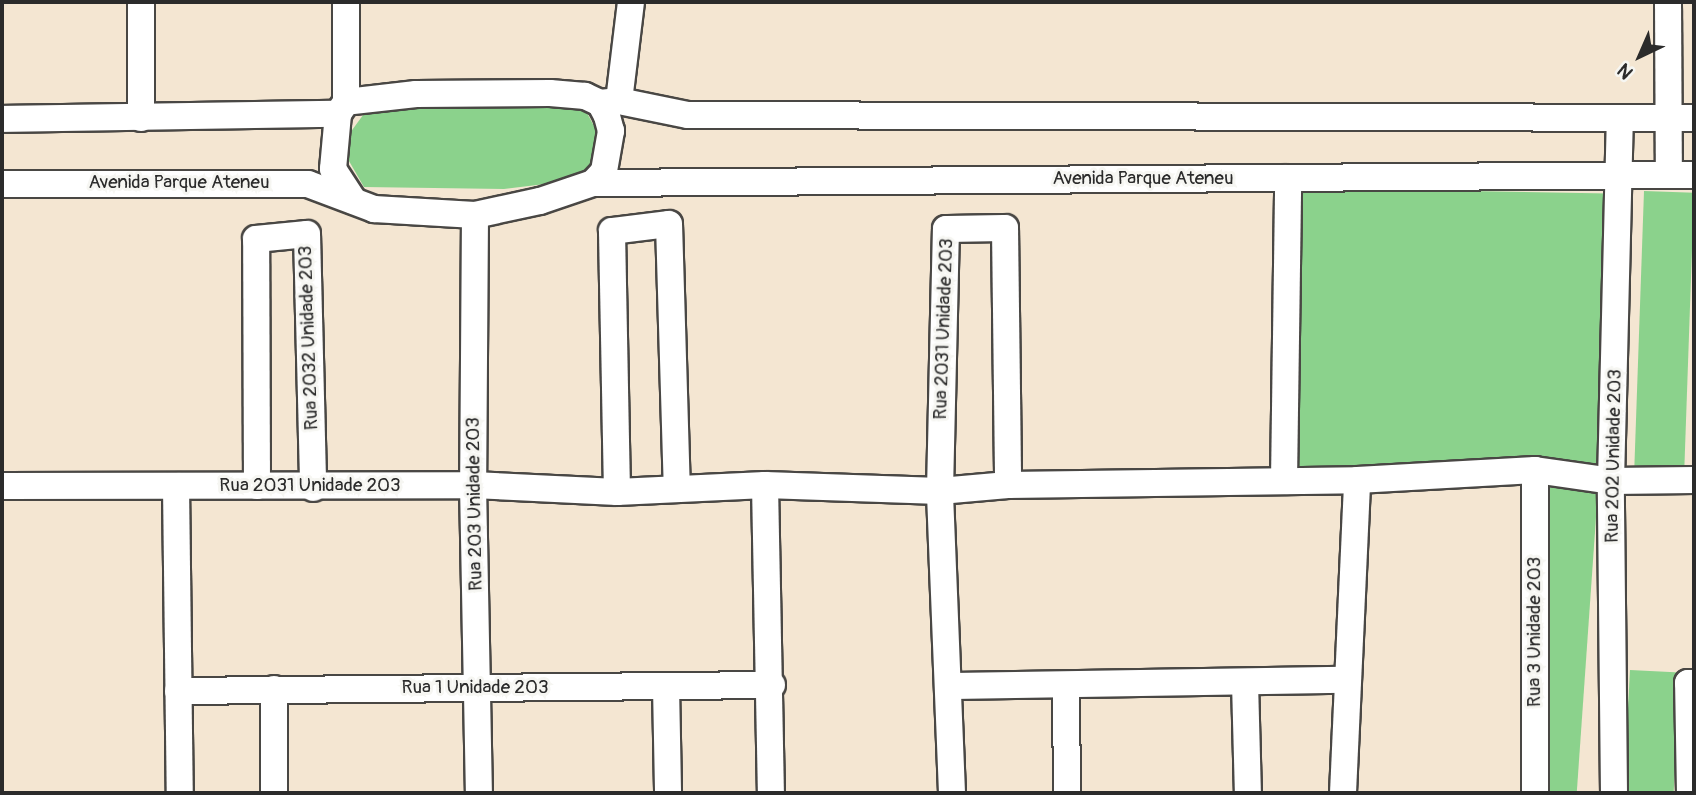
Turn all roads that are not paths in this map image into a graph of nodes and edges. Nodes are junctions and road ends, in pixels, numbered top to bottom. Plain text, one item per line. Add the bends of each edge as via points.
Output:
1 (141, 2) edge
2 (346, 2) edge
3 (631, 2) edge
4 (1668, 2) edge
5 (609, 102) junction
6 (342, 108) junction
7 (141, 118) junction
8 (1682, 118) edge
9 (2, 119) edge
10 (1620, 120) junction
11 (1682, 175) edge
12 (1622, 176) junction
13 (1288, 178) junction
14 (593, 183) junction
15 (2, 184) edge
16 (354, 201) junction
17 (475, 215) junction
18 (1535, 470) junction
19 (1357, 480) junction
20 (1694, 480) edge
21 (1283, 481) junction
22 (1611, 481) junction
23 (176, 485) junction
24 (472, 485) junction
25 (765, 485) junction
26 (1008, 485) junction
27 (2, 486) edge
28 (257, 486) junction
29 (677, 487) junction
30 (313, 488) junction
31 (940, 491) junction
32 (617, 492) junction
33 (1347, 680) junction
34 (1245, 682) junction
35 (1694, 683) edge
36 (772, 685) junction
37 (666, 686) junction
38 (950, 686) junction
39 (1066, 687) junction
40 (478, 688) junction
41 (274, 689) junction
42 (178, 691) junction
43 (180, 793) edge
44 (274, 793) edge
45 (479, 793) edge
46 (668, 793) edge
47 (771, 793) edge
48 (952, 793) edge
49 (1067, 793) edge
50 (1248, 793) edge
51 (1343, 793) edge
52 (1535, 793) edge
53 (1614, 793) edge
54 (1690, 793) edge

1 - 7 street
2 - 6 street
3 - 5 street
4 - 8 street
5 - 6 street via 550,93 416,94
5 - 10 street via 688,115
5 - 14 street via 611,131 604,170
6 - 7 street
6 - 16 street via 333,169
7 - 9 street
8 - 10 street
8 - 11 street
10 - 12 street, Rua 202 Unidade 203
11 - 12 street, Avenida Parque Ateneu
12 - 13 street, Avenida Parque Ateneu
12 - 22 street, Rua 202 Unidade 203
13 - 14 street, Avenida Parque Ateneu
13 - 21 street
14 - 17 street, Avenida Parque Ateneu via 540,201
15 - 16 street, Avenida Parque Ateneu via 308,184
16 - 17 street, Avenida Parque Ateneu via 374,209
17 - 24 street, Rua 203 Unidade 203
18 - 19 street, Rua 2031 Unidade 203
18 - 22 street, Rua 2031 Unidade 203
18 - 52 street, Rua 3 Unidade 203
19 - 21 street, Rua 2031 Unidade 203
19 - 33 street
20 - 22 street, Rua 2031 Unidade 203
21 - 26 street, Rua 2031 Unidade 203
22 - 53 street, Rua 202 Unidade 203
23 - 27 street, Rua 2031 Unidade 203
23 - 28 street, Rua 2031 Unidade 203
23 - 42 street
24 - 30 street, Rua 2031 Unidade 203
24 - 32 street, Rua 2031 Unidade 203
24 - 40 street, Rua 203 Unidade 203
25 - 29 street, Rua 2031 Unidade 203
25 - 31 street, Rua 2031 Unidade 203
25 - 36 street
26 - 31 street, Rua 2031 Unidade 203
26 - 31 street, Rua 2031 Unidade 203 via 1005,228 946,229
28 - 30 street, Rua 2031 Unidade 203
28 - 30 street, Rua 2032 Unidade 203 via 256,239 307,233
29 - 32 street, Rua 2031 Unidade 203
29 - 32 street via 669,224 612,231
31 - 38 street
33 - 34 street
33 - 51 street
34 - 39 street
34 - 50 street
35 - 54 street via 1688,683
36 - 37 street, Rua 1 Unidade 203
36 - 47 street
37 - 40 street, Rua 1 Unidade 203
37 - 46 street
38 - 39 street
38 - 48 street
39 - 49 street
40 - 41 street, Rua 1 Unidade 203
40 - 45 street, Rua 203 Unidade 203
41 - 42 street, Rua 1 Unidade 203
41 - 44 street
42 - 43 street

